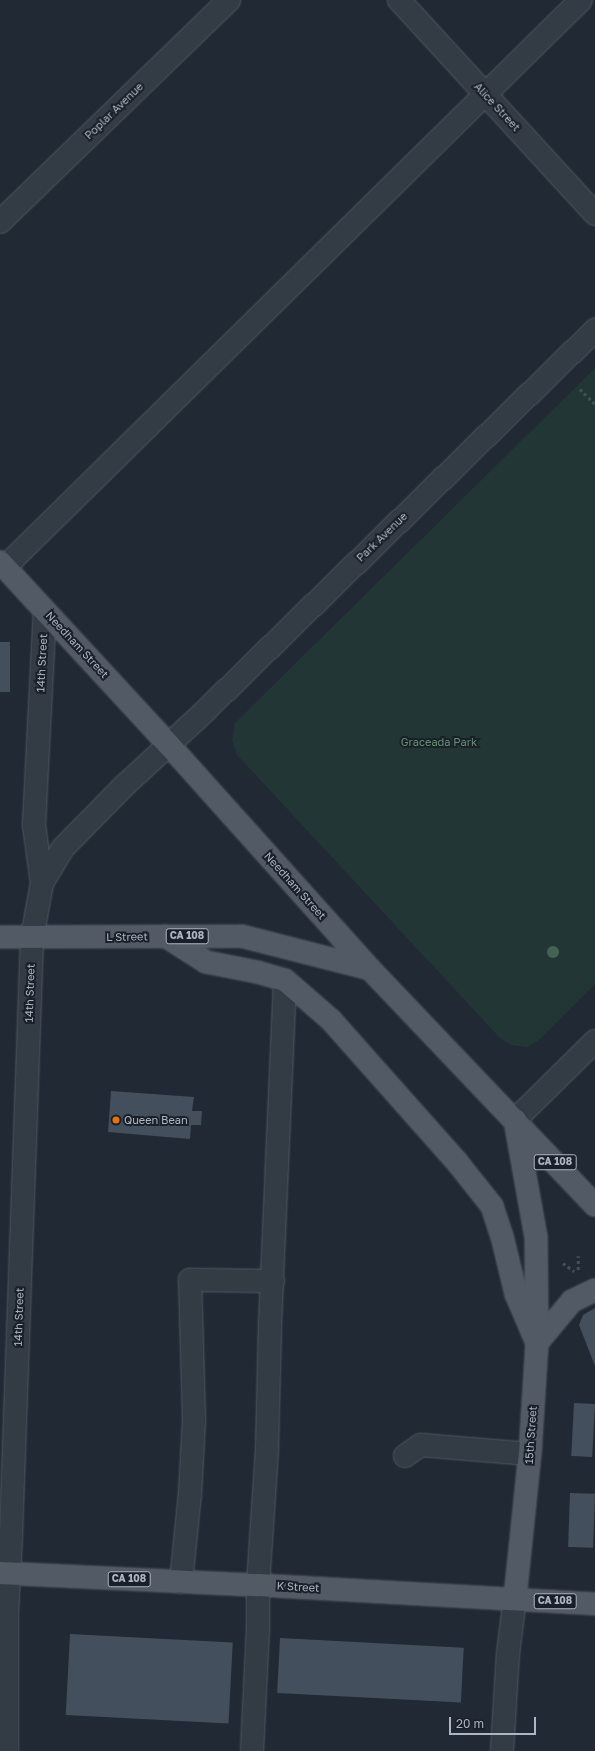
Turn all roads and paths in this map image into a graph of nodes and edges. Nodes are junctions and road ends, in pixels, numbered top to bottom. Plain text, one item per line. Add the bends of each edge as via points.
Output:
1 (229, 0) edge
2 (399, 0) edge
3 (581, 0) edge
4 (485, 94) junction
5 (595, 214) edge
6 (0, 222) edge
7 (595, 330) edge
8 (580, 389) dead end
9 (595, 404) edge
10 (2, 565) edge
11 (45, 610) junction
12 (169, 745) junction
13 (42, 884) junction
14 (165, 936) junction
15 (0, 937) edge
16 (32, 938) junction
17 (370, 970) junction
18 (285, 980) junction
19 (595, 1040) edge
20 (515, 1120) junction
21 (595, 1205) edge
22 (578, 1256) dead end
23 (577, 1274) dead end
24 (272, 1281) junction
25 (595, 1290) edge
26 (537, 1343) junction
27 (8, 1381) edge
28 (530, 1454) junction
29 (405, 1456) dead end
30 (5, 1573) edge
31 (181, 1582) junction
32 (258, 1585) junction
33 (514, 1598) junction
34 (595, 1604) edge
35 (7, 1751) edge
36 (252, 1751) edge
37 (502, 1751) edge

1 - 6 street, Poplar Avenue
2 - 4 street, Alice Street
3 - 4 street
4 - 5 street, Alice Street
4 - 10 street
7 - 12 street, Park Avenue
8 - 9 path
10 - 11 main road, Needham Street
11 - 12 main road, Needham Street
11 - 13 street, 14th Street via 34,825
12 - 13 street, 14th Street via 63,848
12 - 17 main road, Needham Street
13 - 16 street, 14th Street
14 - 16 main road, L Street / CA 108
14 - 17 main road, L Street / CA 108 via 241,936
14 - 18 main road via 206,962
15 - 16 main road, L Street / CA 108
16 - 27 street, 14th Street
17 - 20 main road, Needham Street / CA 108
18 - 24 street
18 - 26 main road via 331,1020 457,1162 492,1206 516,1294
19 - 20 street
20 - 21 main road, Needham Street / CA 108
20 - 26 main road, 15th Street via 536,1237
22 - 23 path
24 - 31 street via 190,1280 194,1420
24 - 32 street via 267,1449
25 - 26 main road via 572,1301
26 - 28 main road, 15th Street
27 - 30 street, 14th Street
28 - 29 street via 421,1445
28 - 33 main road, 15th Street
30 - 31 main road, K Street / CA 108
30 - 35 street, 14th Street
31 - 32 main road, K Street / CA 108
32 - 33 main road, K Street / CA 108
32 - 36 street
33 - 34 main road, K Street / CA 108
33 - 37 street, 15th Street

